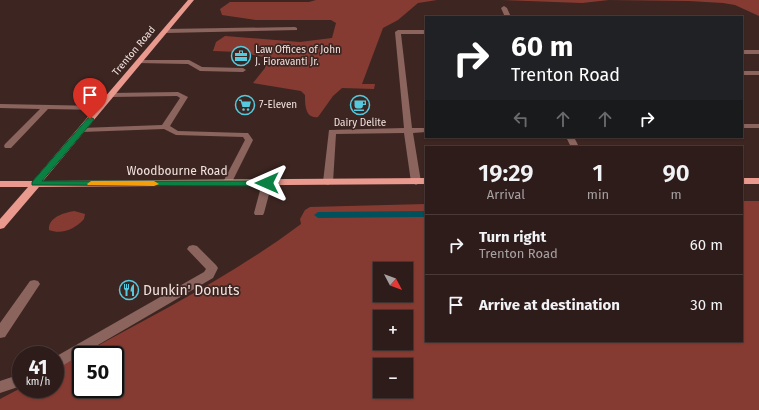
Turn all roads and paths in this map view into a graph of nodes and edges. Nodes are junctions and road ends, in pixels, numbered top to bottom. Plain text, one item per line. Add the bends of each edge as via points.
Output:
1 (191, 0) edge
2 (504, 8) dead end
3 (508, 16) edge
4 (295, 29) dead end
5 (166, 31) junction
6 (425, 32) edge
7 (743, 52) edge
8 (759, 52) edge
9 (139, 62) junction
10 (243, 70) dead end
11 (743, 73) edge
12 (759, 73) edge
13 (111, 95) junction
14 (0, 106) edge
15 (46, 107) junction
16 (100, 108) junction
17 (743, 126) edge
18 (759, 126) edge
19 (165, 127) junction
20 (81, 130) junction
21 (408, 130) junction
22 (425, 130) edge
23 (8, 146) dead end
24 (425, 181) edge
25 (743, 181) edge
26 (759, 181) edge
27 (328, 182) junction
28 (416, 182) junction
29 (267, 183) junction
30 (0, 184) edge
31 (35, 184) junction
32 (227, 184) junction
33 (259, 213) dead end
34 (0, 226) edge
35 (193, 250) dead end
36 (34, 284) dead end
37 (0, 333) edge
38 (64, 359) edge
39 (12, 383) edge
40 (0, 387) edge

1 - 5 main road, Trenton Road
2 - 3 street
4 - 5 street
5 - 9 main road, Trenton Road
6 - 21 street via 398,32
7 - 8 street
9 - 10 street via 189,62 200,69
9 - 13 main road, Trenton Road
11 - 12 street
13 - 16 main road, Trenton Road
13 - 19 street via 178,94 184,97
14 - 15 street
15 - 16 street
15 - 23 street
16 - 20 main road, Trenton Road
17 - 18 street
19 - 20 street
19 - 32 street via 176,133 245,135 249,140
20 - 31 main road, Trenton Road
21 - 22 street
21 - 27 street via 332,132
21 - 28 street
24 - 28 main road, Woodbourne Road
25 - 26 main road
27 - 28 main road, Woodbourne Road
27 - 29 main road, Woodbourne Road
29 - 32 main road, Woodbourne Road
29 - 33 street
30 - 31 main road, Woodbourne Road
31 - 32 main road, Woodbourne Road
31 - 34 main road, Trenton Road
35 - 38 street via 212,268 209,275
36 - 37 street
39 - 40 street

